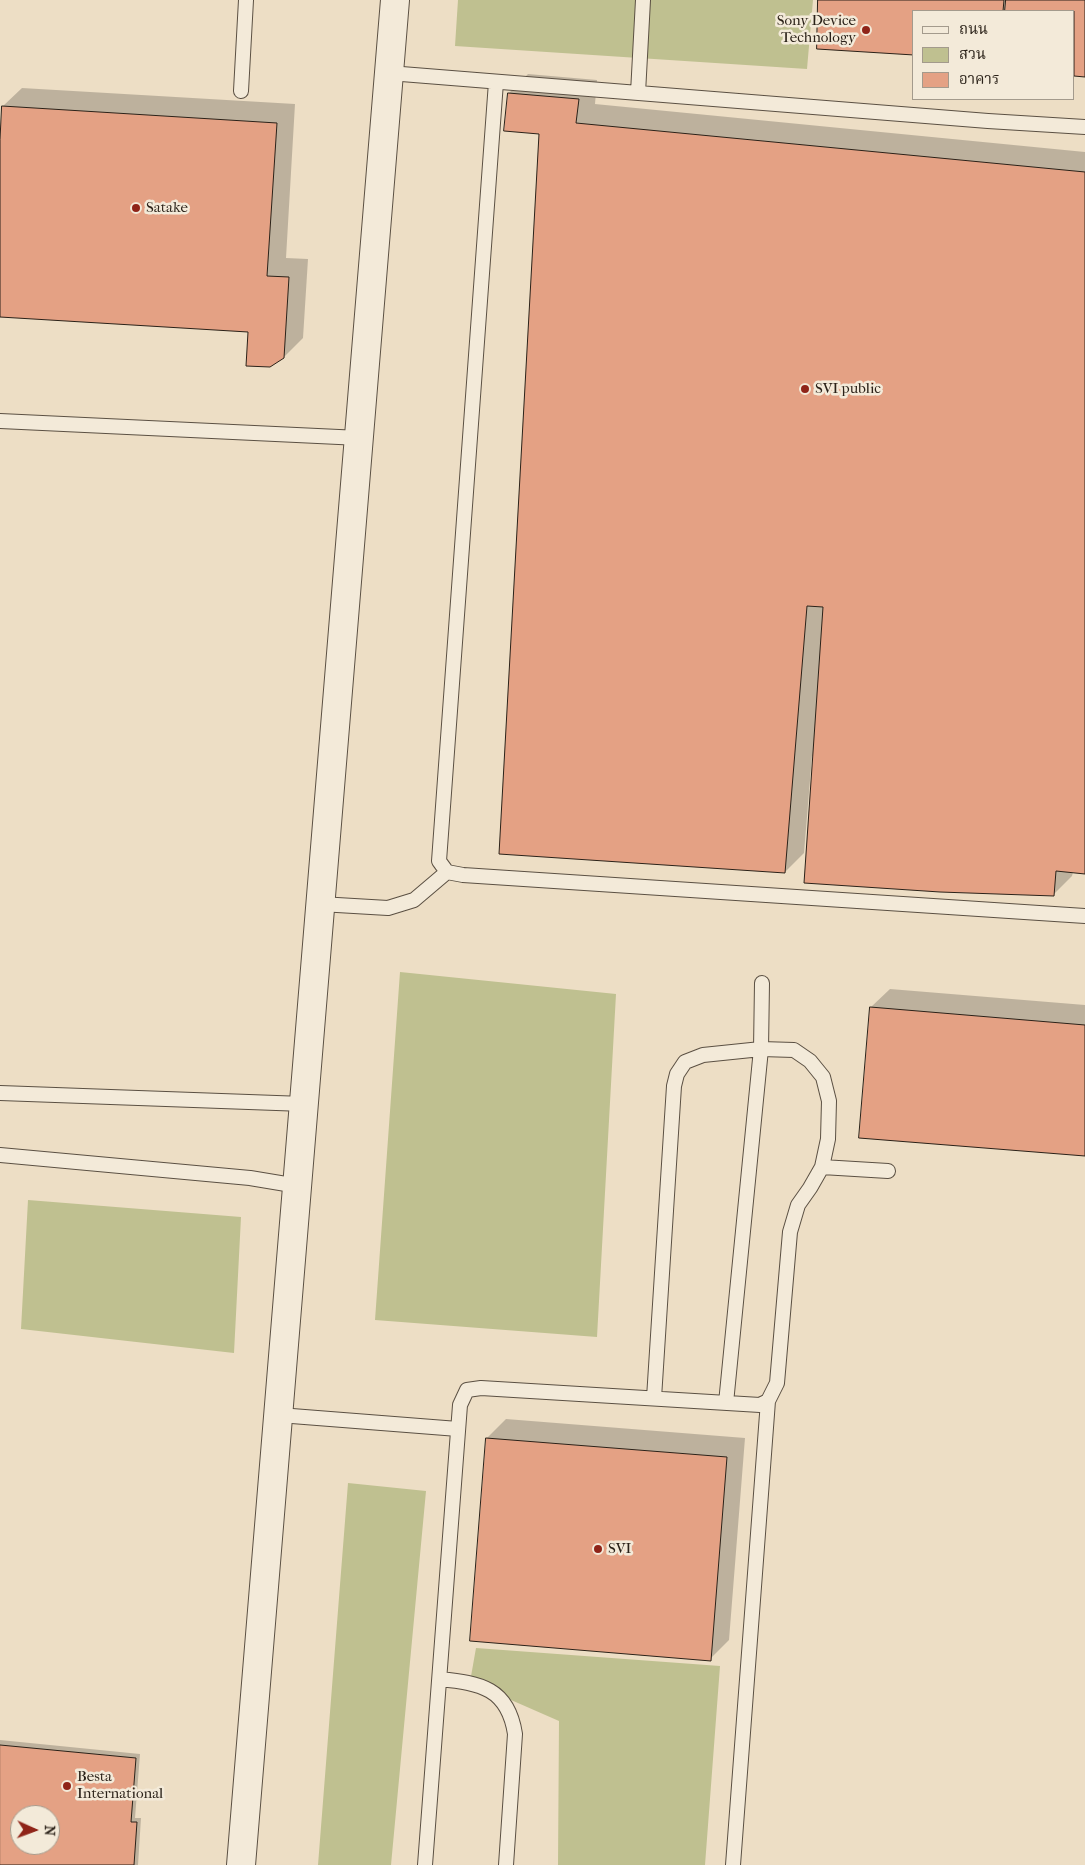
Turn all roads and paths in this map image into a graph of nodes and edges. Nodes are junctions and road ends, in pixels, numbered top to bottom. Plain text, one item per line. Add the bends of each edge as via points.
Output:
1 (246, 0) edge
2 (395, 0) edge
3 (643, 0) edge
4 (389, 73) junction
5 (496, 82) junction
6 (241, 91) dead end
7 (638, 93) junction
8 (1085, 128) edge
9 (0, 421) edge
10 (360, 438) junction
11 (447, 872) junction
12 (329, 905) junction
13 (1085, 916) edge
14 (762, 983) dead end
15 (761, 1049) junction
16 (0, 1093) edge
17 (304, 1104) junction
18 (0, 1155) edge
19 (822, 1167) junction
20 (888, 1171) dead end
21 (298, 1186) junction
22 (654, 1398) junction
23 (768, 1401) junction
24 (726, 1403) junction
25 (283, 1416) junction
26 (458, 1429) junction
27 (440, 1679) junction
28 (241, 1865) edge
29 (425, 1865) edge
30 (506, 1865) edge
31 (734, 1865) edge

1 - 6 lane
2 - 4 street
3 - 7 lane
4 - 5 lane
4 - 10 street
5 - 7 lane
5 - 11 lane via 439,861
7 - 8 lane
9 - 10 lane
10 - 12 street
11 - 12 lane via 414,900 388,908
11 - 13 lane
12 - 17 street
14 - 15 lane
15 - 19 lane via 794,1050 810,1061 823,1077 829,1101 828,1139
15 - 22 lane via 703,1055 685,1062 677,1074
15 - 24 lane
16 - 17 lane
17 - 21 street
18 - 21 lane via 250,1178
19 - 20 lane
19 - 23 lane via 798,1205 790,1232 777,1383
21 - 25 street
22 - 24 lane
22 - 26 lane via 481,1388 467,1390 460,1405
23 - 24 lane via 760,1405
23 - 31 lane
25 - 26 lane
25 - 28 street
26 - 27 lane
27 - 29 lane
27 - 30 lane via 470,1682 493,1693 512,1718 515,1734

